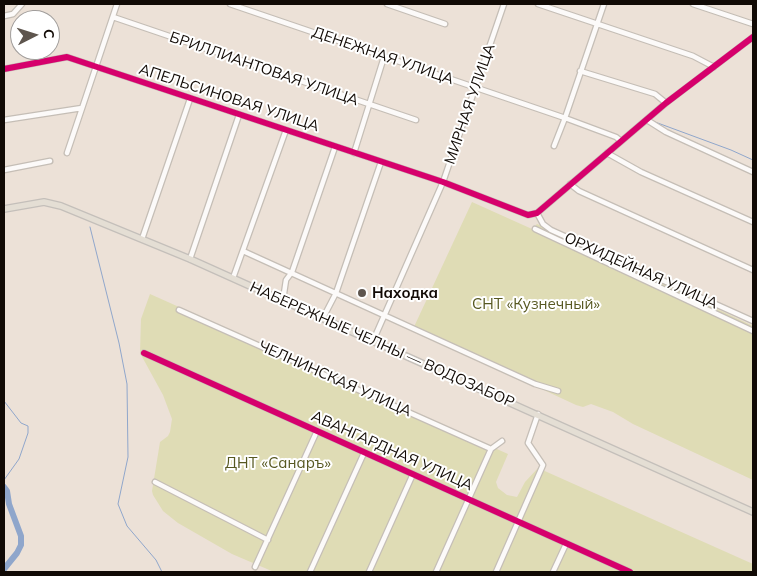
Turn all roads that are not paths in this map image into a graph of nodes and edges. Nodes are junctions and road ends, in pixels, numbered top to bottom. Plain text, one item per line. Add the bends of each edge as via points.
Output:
1 (22, 4) edge
2 (117, 4) edge
3 (230, 4) edge
4 (387, 4) edge
5 (504, 4) edge
6 (538, 4) edge
7 (604, 4) edge
8 (694, 4) edge
9 (400, 6) edge
10 (4, 16) edge
11 (112, 17) junction
12 (596, 23) junction
13 (445, 24) dead end
14 (753, 24) edge
15 (753, 37) edge
16 (384, 57) junction
17 (96, 67) junction
18 (714, 67) junction
19 (4, 69) edge
20 (580, 71) junction
21 (475, 87) junction
22 (190, 99) junction
23 (666, 103) junction
24 (368, 105) junction
25 (82, 108) junction
26 (239, 115) junction
27 (565, 118) junction
28 (4, 120) edge
29 (416, 120) dead end
30 (647, 120) junction
31 (286, 130) junction
32 (621, 141) junction
33 (554, 146) dead end
34 (335, 147) junction
35 (67, 152) dead end
36 (354, 153) junction
37 (607, 153) junction
38 (50, 161) dead end
39 (381, 162) junction
40 (4, 170) edge
41 (753, 172) edge
42 (443, 182) junction
43 (570, 184) junction
44 (4, 209) edge
45 (537, 213) junction
46 (753, 222) edge
47 (535, 229) dead end
48 (142, 239) junction
49 (243, 251) junction
50 (190, 259) junction
51 (753, 270) edge
52 (292, 272) junction
53 (233, 278) junction
54 (336, 293) junction
55 (283, 300) junction
56 (179, 310) dead end
57 (385, 314) junction
58 (322, 318) junction
59 (753, 321) edge
60 (753, 331) edge
61 (373, 341) junction
62 (144, 353) dead end
63 (558, 391) dead end
64 (538, 414) junction
65 (317, 431) junction
66 (502, 442) dead end
67 (491, 450) junction
68 (364, 452) junction
69 (413, 474) junction
70 (156, 482) dead end
71 (468, 498) junction
72 (753, 512) edge
73 (519, 521) junction
74 (268, 540) junction
75 (566, 544) junction
76 (615, 566) junction
77 (255, 567) dead end
78 (310, 572) edge
79 (369, 572) edge
80 (436, 572) edge
81 (496, 572) edge
82 (553, 572) edge
83 (612, 572) edge
84 (630, 572) edge

1 - 10 street via 14,14
2 - 11 street
3 - 16 street, ДЕНЕЖНАЯ УЛИЦА
4 - 9 street
5 - 21 street, МИРНАЯ УЛИЦА
6 - 12 street
7 - 12 street
8 - 14 street
9 - 13 street
11 - 17 street
11 - 24 street, БРИЛЛИАНТОВАЯ УЛИЦА
12 - 18 street via 693,56
12 - 20 street
15 - 18 street
16 - 21 street, ДЕНЕЖНАЯ УЛИЦА
16 - 24 street
17 - 19 street, АПЕЛЬСИНОВАЯ УЛИЦА via 67,57
17 - 22 street, АПЕЛЬСИНОВАЯ УЛИЦА
17 - 25 street
18 - 23 street
20 - 23 street via 655,94
20 - 27 street
21 - 27 street, ДЕНЕЖНАЯ УЛИЦА
21 - 42 street, МИРНАЯ УЛИЦА
22 - 26 street, АПЕЛЬСИНОВАЯ УЛИЦА
22 - 48 street
23 - 30 street
24 - 29 street, БРИЛЛИАНТОВАЯ УЛИЦА
24 - 36 street
25 - 28 street
25 - 35 street
26 - 31 street, АПЕЛЬСИНОВАЯ УЛИЦА
26 - 50 street
27 - 32 street, ДЕНЕЖНАЯ УЛИЦА
27 - 33 street
30 - 32 street
30 - 41 street
31 - 34 street, АПЕЛЬСИНОВАЯ УЛИЦА
31 - 49 street
32 - 37 street
34 - 36 street, АПЕЛЬСИНОВАЯ УЛИЦА
34 - 52 street
36 - 39 street, АПЕЛЬСИНОВАЯ УЛИЦА
37 - 43 street
37 - 46 street via 641,172
38 - 40 street
39 - 42 street, АПЕЛЬСИНОВАЯ УЛИЦА
39 - 54 street
42 - 45 street, АПЕЛЬСИНОВАЯ УЛИЦА via 528,215
42 - 57 street, МИРНАЯ УЛИЦА
43 - 45 street
43 - 51 street
44 - 48 main road, НАБЕРЕЖНЫЕ ЧЕЛНЫ — ВОДОЗАБОР via 44,202
45 - 59 street, ОРХИДЕЙНАЯ УЛИЦА via 542,224 551,230
47 - 60 street
48 - 50 main road, НАБЕРЕЖНЫЕ ЧЕЛНЫ — ВОДОЗАБОР
49 - 52 street
49 - 53 street
50 - 53 main road, НАБЕРЕЖНЫЕ ЧЕЛНЫ — ВОДОЗАБОР
52 - 54 street
52 - 55 street via 286,280
53 - 55 main road, НАБЕРЕЖНЫЕ ЧЕЛНЫ — ВОДОЗАБОР
54 - 57 street
54 - 58 street
55 - 58 main road, НАБЕРЕЖНЫЕ ЧЕЛНЫ — ВОДОЗАБОР
56 - 67 street, ЧЕЛНИНСКАЯ УЛИЦА
57 - 61 street, МИРНАЯ УЛИЦА
57 - 63 street via 535,384
58 - 61 main road, НАБЕРЕЖНЫЕ ЧЕЛНЫ — ВОДОЗАБОР
61 - 64 main road, НАБЕРЕЖНЫЕ ЧЕЛНЫ — ВОДОЗАБОР
62 - 65 street, АВАНГАРДНАЯ УЛИЦА
64 - 72 main road, НАБЕРЕЖНЫЕ ЧЕЛНЫ — ВОДОЗАБОР
64 - 73 street via 528,442 543,465
65 - 68 street, АВАНГАРДНАЯ УЛИЦА
65 - 74 street
66 - 67 street
67 - 71 street
68 - 69 street, АВАНГАРДНАЯ УЛИЦА
68 - 78 street
69 - 71 street, АВАНГАРДНАЯ УЛИЦА
69 - 79 street
70 - 74 street
71 - 73 street, АВАНГАРДНАЯ УЛИЦА
71 - 80 street
73 - 75 street, АВАНГАРДНАЯ УЛИЦА
73 - 81 street
74 - 77 street
75 - 76 street, АВАНГАРДНАЯ УЛИЦА
75 - 82 street
76 - 83 street
76 - 84 street, АВАНГАРДНАЯ УЛИЦА

